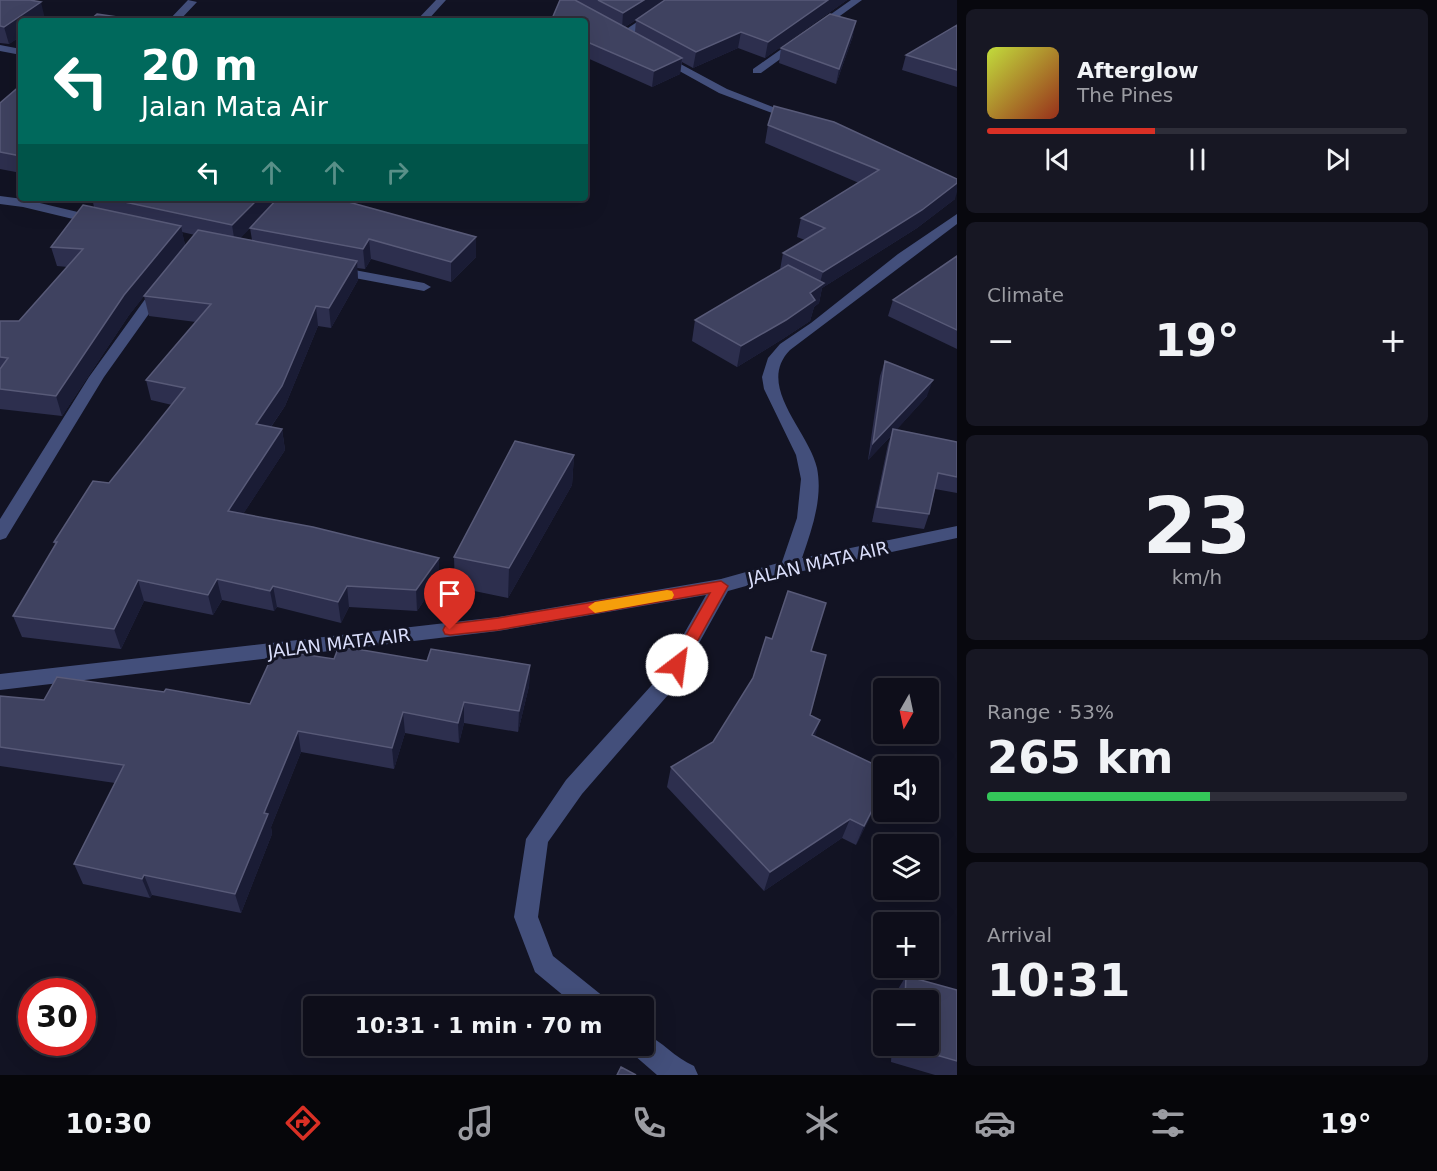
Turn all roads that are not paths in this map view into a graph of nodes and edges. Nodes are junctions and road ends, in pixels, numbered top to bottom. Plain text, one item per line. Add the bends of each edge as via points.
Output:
1 (441, 0) edge
2 (677, 0) edge
3 (856, 0) edge
4 (192, 2) dead end
5 (175, 18) edge
6 (424, 18) edge
7 (623, 36) edge
8 (0, 48) edge
9 (18, 51) edge
10 (653, 52) edge
11 (757, 71) dead end
12 (805, 123) edge
13 (0, 200) edge
14 (18, 200) edge
15 (30, 201) edge
16 (957, 218) edge
17 (116, 225) edge
18 (320, 267) edge
19 (171, 276) edge
20 (424, 287) dead end
21 (957, 532) edge
22 (0, 534) edge
23 (789, 567) junction
24 (721, 586) junction
25 (0, 682) edge
26 (583, 996) edge
27 (654, 1056) edge
28 (685, 1075) edge

1 - 6 street
2 - 7 street
3 - 11 street
4 - 5 street
8 - 9 street
10 - 12 street via 723,91
13 - 14 street
15 - 17 street
16 - 23 street via 923,239 784,348 772,365 772,389 808,465 809,512
18 - 20 street
19 - 22 street via 123,339
21 - 23 street, JALAN MATA AIR
23 - 24 street, JALAN MATA AIR
24 - 25 street, JALAN MATA AIR via 498,624
24 - 26 street via 667,682 574,787 537,839 526,917 544,964
27 - 28 street

